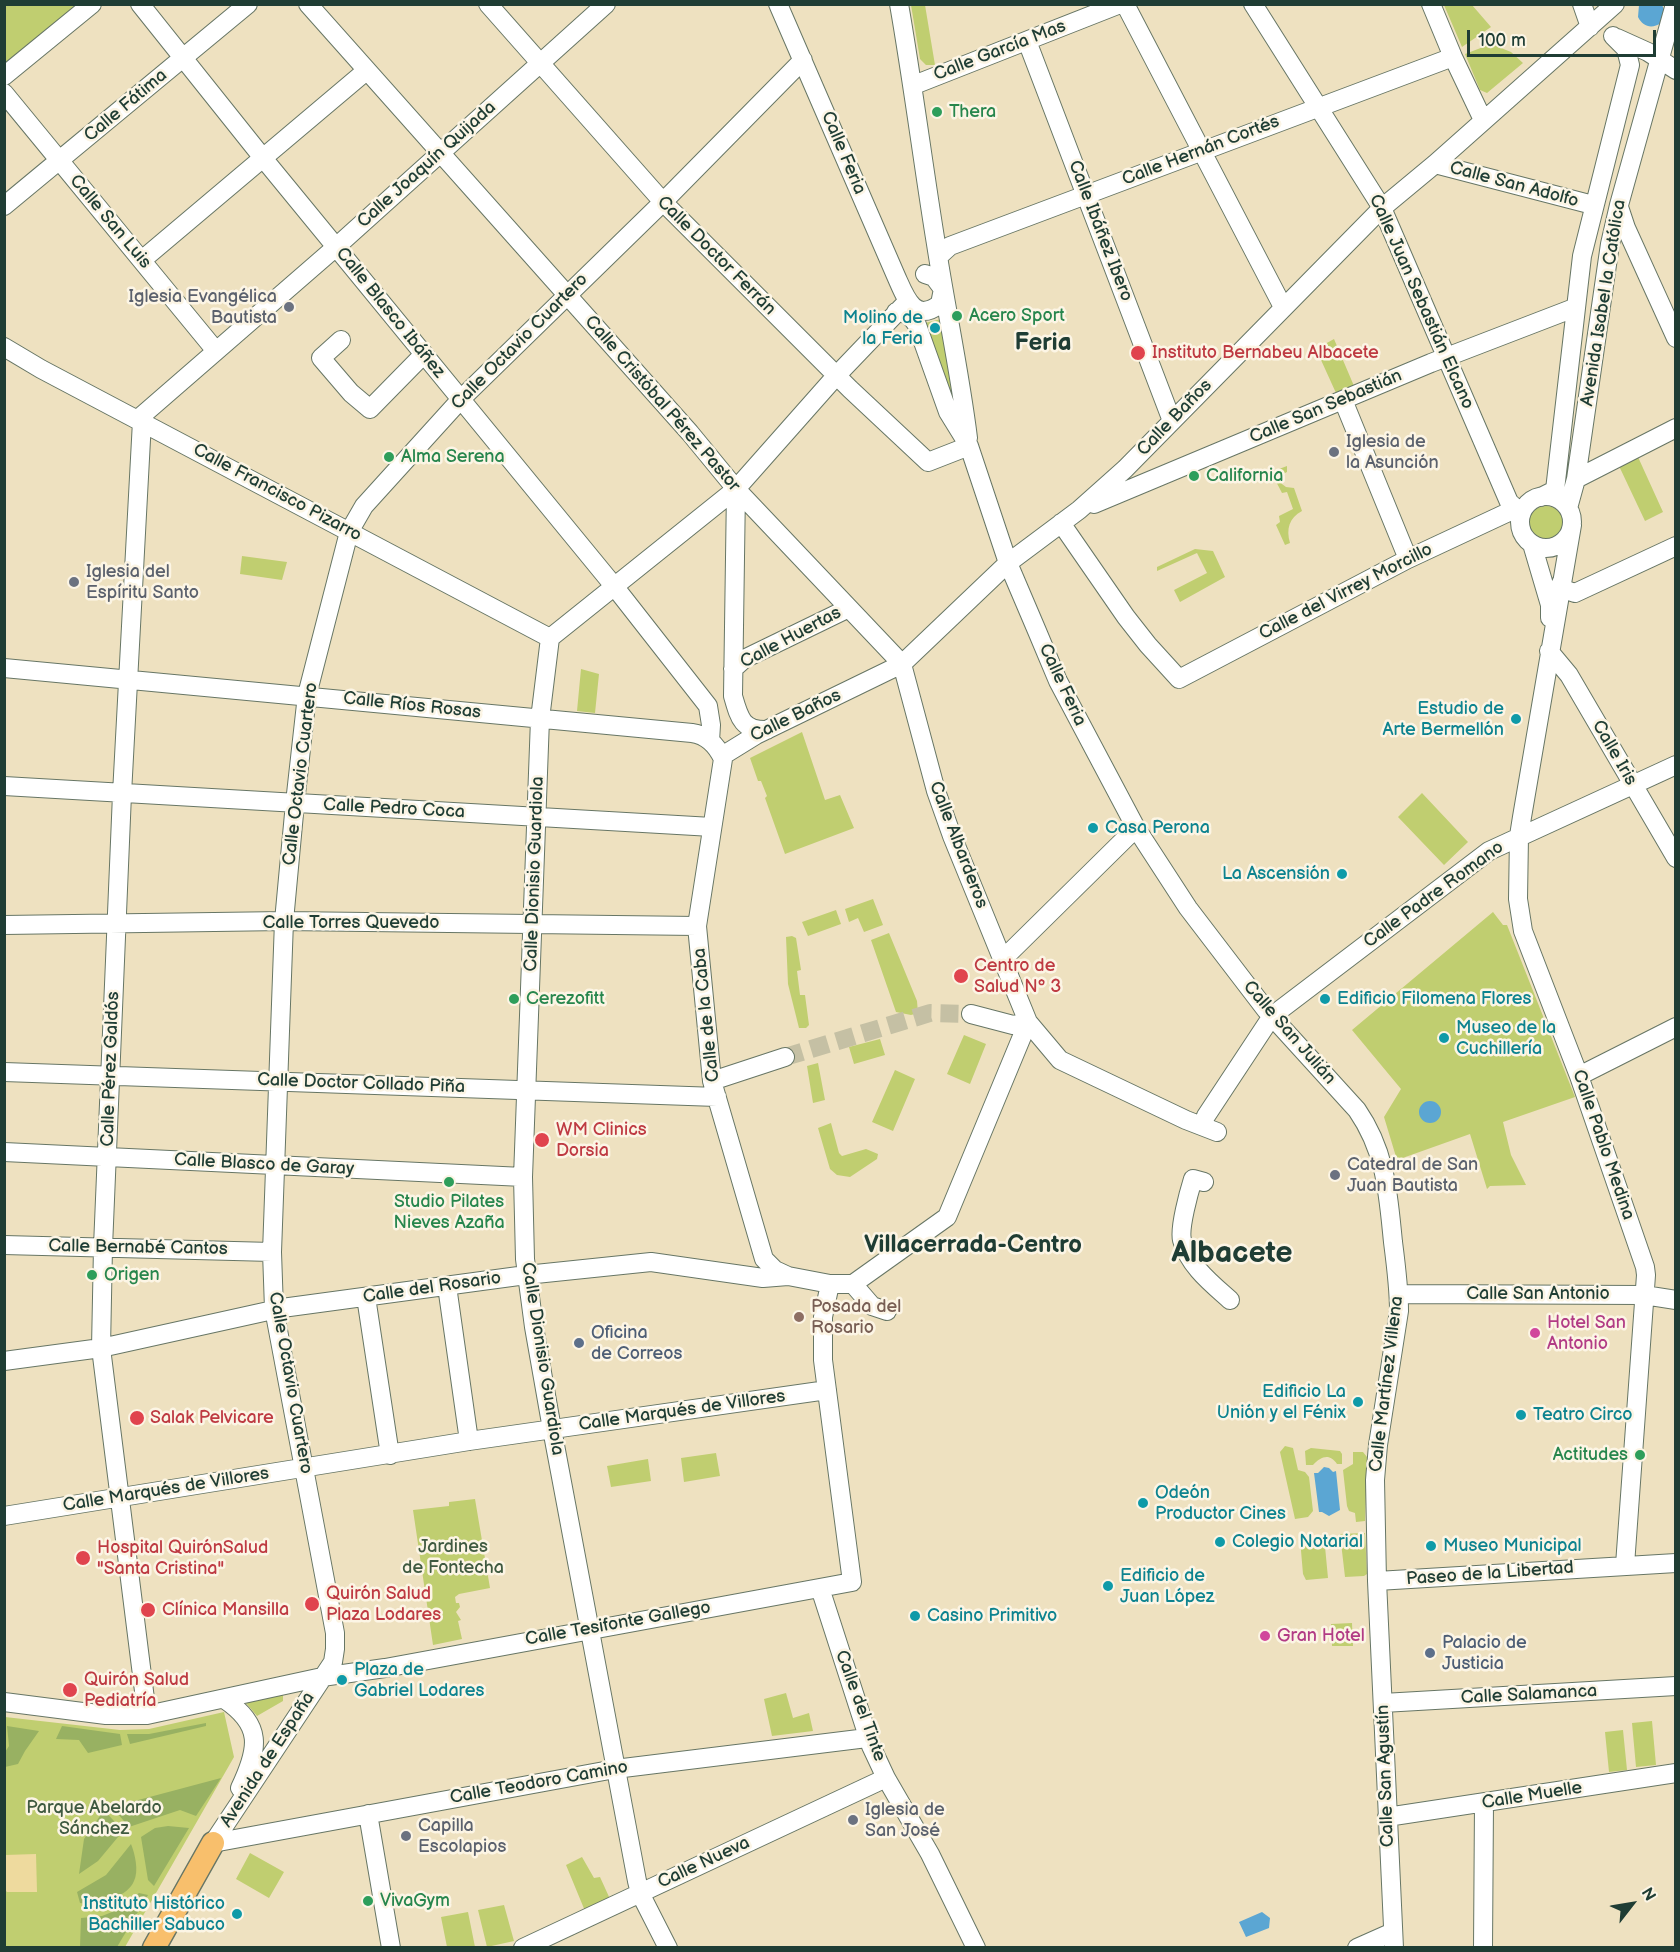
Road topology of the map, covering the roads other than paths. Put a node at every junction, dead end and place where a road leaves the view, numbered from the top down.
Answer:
1 (92, 4) edge
2 (140, 4) edge
3 (248, 4) edge
4 (308, 4) edge
5 (488, 4) edge
6 (606, 4) edge
7 (778, 4) edge
8 (899, 4) edge
9 (1123, 4) edge
10 (1253, 4) edge
11 (1431, 4) edge
12 (1582, 4) edge
13 (1676, 4) edge
14 (1618, 6) edge
15 (1590, 27) junction
16 (1620, 39) junction
17 (1027, 41) junction
18 (1453, 57) junction
19 (184, 58) junction
20 (802, 60) junction
21 (541, 64) junction
22 (1670, 66) edge
23 (366, 71) junction
24 (4, 76) edge
25 (914, 85) junction
26 (4, 93) edge
27 (1319, 106) junction
28 (1483, 120) junction
29 (1201, 152) junction
30 (440, 153) junction
31 (263, 158) junction
32 (60, 161) junction
33 (1435, 164) junction
34 (1086, 194) junction
35 (663, 202) junction
36 (1593, 205) junction
37 (1619, 205) junction
38 (4, 206) edge
39 (1382, 208) junction
40 (336, 247) junction
41 (941, 249) junction
42 (141, 260) junction
43 (925, 274) junction
44 (943, 289) junction
45 (567, 295) junction
46 (902, 307) junction
47 (1283, 307) junction
48 (1574, 308) junction
49 (1676, 338) edge
50 (341, 340) dead end
51 (4, 347) edge
52 (216, 351) junction
53 (424, 354) junction
54 (1446, 358) junction
55 (836, 376) junction
56 (461, 399) junction
57 (1343, 400) junction
58 (140, 420) junction
59 (1172, 421) junction
60 (1676, 428) edge
61 (969, 446) junction
62 (1576, 479) junction
63 (736, 489) junction
64 (1548, 493) junction
65 (1079, 510) junction
66 (1518, 511) junction
67 (1570, 517) junction
68 (1061, 523) junction
69 (349, 532) junction
70 (1532, 544) junction
71 (1676, 546) edge
72 (1408, 559) junction
73 (1008, 563) junction
74 (1561, 584) junction
75 (614, 586) junction
76 (849, 608) junction
77 (550, 638) junction
78 (1550, 647) junction
79 (902, 664) junction
80 (4, 668) edge
81 (733, 669) junction
82 (128, 679) junction
83 (307, 695) junction
84 (540, 719) junction
85 (767, 730) junction
86 (710, 741) junction
87 (722, 756) junction
88 (1676, 765) edge
89 (1632, 784) junction
90 (4, 786) edge
91 (122, 794) junction
92 (295, 803) junction
93 (537, 818) junction
94 (712, 827) junction
95 (1136, 828) junction
96 (1519, 836) junction
97 (1676, 858) edge
98 (1519, 859) joint
99 (1188, 909) joint
100 (284, 921) junction
101 (533, 924) junction
102 (4, 925) edge
103 (118, 925) junction
104 (697, 926) junction
105 (1003, 958) junction
106 (970, 1014) tunnel mouth
107 (1028, 1022) junction
108 (1268, 1022) junction
109 (1676, 1027) edge
110 (784, 1057) tunnel mouth
111 (4, 1072) edge
112 (110, 1075) junction
113 (1579, 1076) junction
114 (278, 1081) junction
115 (715, 1089) junction
116 (528, 1090) junction
117 (1210, 1129) joint
118 (4, 1152) edge
119 (108, 1156) junction
120 (1381, 1162) joint
121 (275, 1166) junction
122 (523, 1177) junction
123 (1204, 1182) dead end
124 (4, 1245) edge
125 (103, 1247) junction
126 (272, 1252) junction
127 (526, 1275) junction
128 (788, 1276) junction
129 (830, 1284) junction
130 (853, 1284) junction
131 (447, 1286) junction
132 (1399, 1294) junction
133 (1644, 1295) junction
134 (366, 1297) junction
135 (1230, 1300) dead end
136 (1676, 1300) edge
137 (274, 1309) junction
138 (887, 1311) dead end
139 (101, 1348) junction
140 (4, 1361) edge
141 (827, 1390) junction
142 (552, 1429) junction
143 (469, 1441) junction
144 (390, 1455) junction
145 (305, 1467) junction
146 (119, 1499) junction
147 (4, 1516) edge
148 (1676, 1563) edge
149 (1624, 1565) junction
150 (1377, 1581) junction
151 (820, 1588) junction
152 (590, 1629) junction
153 (322, 1677) junction
154 (1676, 1686) edge
155 (224, 1699) junction
156 (4, 1702) edge
157 (1383, 1703) junction
158 (147, 1715) junction
159 (867, 1738) junction
160 (615, 1769) junction
161 (1676, 1773) edge
162 (886, 1778) junction
163 (1484, 1803) junction
164 (368, 1814) junction
165 (1387, 1817) junction
166 (213, 1843) junction
167 (640, 1893) junction
168 (1393, 1940) edge
169 (154, 1947) edge
170 (391, 1947) edge
171 (522, 1947) edge
172 (668, 1947) edge
173 (976, 1947) edge
174 (1357, 1947) edge
175 (1483, 1947) edge

1 - 24 street
2 - 19 street, Calle Blasco Ibáñez
3 - 19 street, Calle Fátima
4 - 23 street, Calle Cristóbal Pérez Pastor
5 - 21 street, Calle Doctor Ferrán
6 - 21 street, Calle Joaquín Quijada
7 - 20 street, Calle Feria
8 - 25 street, Calle Feria
9 - 17 street, Calle García Mas
9 - 29 street
10 - 27 street, Calle Juan Sebastián Elcano
11 - 18 street
12 - 15 street
13 - 22 street
14 - 15 street, Calle Baños
14 - 16 street, Avenida Isabel la Católica
15 - 16 street
15 - 28 street, Calle Baños
16 - 22 street
16 - 36 street, Avenida Isabel la Católica
17 - 25 street, Calle García Mas
17 - 34 street, Calle Ibáñez Ibero
18 - 27 street, Calle Hernán Cortés
18 - 28 street
19 - 31 street, Calle Blasco Ibáñez
19 - 32 street, Calle Fátima
20 - 35 street, Calle Octavio Cuartero
20 - 46 street, Calle Feria
21 - 30 street, Calle Joaquín Quijada
21 - 35 street, Calle Doctor Ferrán
22 - 37 street, Avenida Isabel la Católica
23 - 30 street, Calle Cristóbal Pérez Pastor
23 - 31 street
25 - 41 street, Calle Feria
26 - 32 street, Calle San Luis
27 - 29 street, Calle Hernán Cortés
27 - 39 street, Calle Juan Sebastián Elcano
28 - 33 street, Calle Baños
29 - 34 street, Calle Hernán Cortés
29 - 47 street
30 - 40 street, Calle Joaquín Quijada
30 - 45 street, Calle Cristóbal Pérez Pastor
31 - 40 street, Calle Blasco Ibáñez
31 - 42 street
32 - 38 street, Calle Fátima
32 - 42 street, Calle San Luis
33 - 36 street, Calle San Adolfo
33 - 39 street, Calle Baños
34 - 41 street, Calle Hernán Cortés
34 - 59 street, Calle Ibáñez Ibero
35 - 45 street, Calle Octavio Cuartero
35 - 55 street, Calle Doctor Ferrán
36 - 48 street, Avenida Isabel la Católica
37 - 49 street
37 - 62 street, Avenida Isabel la Católica
39 - 47 street, Calle Baños
39 - 54 street, Calle Juan Sebastián Elcano
40 - 52 street, Calle Joaquín Quijada
40 - 53 street, Calle Blasco Ibáñez
41 - 43 street, Calle Feria
41 - 44 street, Calle Feria
42 - 52 street, Calle San Luis
43 - 44 street
43 - 46 street, Calle Feria
44 - 46 street
44 - 61 street, Calle Feria
45 - 56 street, Calle Octavio Cuartero
45 - 63 street, Calle Cristóbal Pérez Pastor
46 - 55 street
46 - 61 street, Calle Feria
47 - 59 street, Calle Baños
48 - 54 street, Calle San Sebastián
48 - 64 street, Avenida Isabel la Católica
50 - 53 street
51 - 58 street, Calle Francisco Pizarro
52 - 58 street, Calle Joaquín Quijada
53 - 56 street, Calle Blasco Ibáñez
54 - 57 street, Calle San Sebastián
54 - 66 street, Calle Juan Sebastián Elcano
55 - 61 street, Calle Doctor Ferrán
55 - 63 street
56 - 69 street, Calle Octavio Cuartero
56 - 75 street, Calle Blasco Ibáñez
57 - 65 street, Calle San Sebastián
57 - 72 street
58 - 69 street, Calle Francisco Pizarro
58 - 82 street, Calle Pérez Galdós
59 - 65 street, Calle Baños
60 - 62 street
61 - 73 street, Calle Feria
62 - 67 street, Avenida Isabel la Católica
63 - 75 street
63 - 76 street, Calle Cristóbal Pérez Pastor
63 - 81 street
64 - 66 street, Calle del Virrey Morcillo
64 - 67 street
65 - 68 street, Calle Baños
66 - 70 street, Calle Juan Sebastián Elcano
66 - 72 street, Calle del Virrey Morcillo
67 - 70 street
67 - 74 street, Avenida Isabel la Católica
68 - 72 street, Calle del Virrey Morcillo
68 - 73 street, Calle Baños
69 - 77 street, Calle Francisco Pizarro
69 - 83 street, Calle Octavio Cuartero
70 - 78 street, Avenida Isabel la Católica
71 - 74 street
73 - 79 street, Calle Baños
73 - 95 street, Calle Feria
74 - 78 street, Avenida Isabel la Católica
75 - 77 street
75 - 86 street, Calle Blasco Ibáñez
76 - 79 street, Calle Cristóbal Pérez Pastor
76 - 81 street, Calle Huertas
77 - 84 street, Calle Dionisio Guardiola
78 - 89 street, Calle Iris
78 - 96 street, Avenida Isabel la Católica
79 - 85 street, Calle Baños
79 - 105 street, Calle Albarderos
80 - 82 street, Calle Ríos Rosas
81 - 85 street
82 - 83 street, Calle Ríos Rosas
82 - 91 street, Calle Pérez Galdós
83 - 84 street, Calle Ríos Rosas
83 - 92 street, Calle Octavio Cuartero
84 - 86 street, Calle Ríos Rosas
84 - 93 street, Calle Dionisio Guardiola
85 - 87 street, Calle Baños
86 - 87 street
87 - 94 street, Calle de la Caba
88 - 89 street, Calle Padre Romano
89 - 96 street, Calle Padre Romano
89 - 97 street, Calle Iris
90 - 91 street, Calle Pedro Coca
91 - 92 street, Calle Pedro Coca
91 - 103 street, Calle Pérez Galdós
92 - 93 street, Calle Pedro Coca
92 - 100 street, Calle Octavio Cuartero
93 - 94 street, Calle Pedro Coca
93 - 101 street, Calle Dionisio Guardiola
94 - 104 street, Calle de la Caba
95 - 99 street, Calle Feria
95 - 105 street
96 - 98 street, Avenida Isabel la Católica
96 - 108 street, Calle Padre Romano
98 - 113 street, Calle Pablo Medina
99 - 108 street, Calle San Julián
100 - 101 street, Calle Torres Quevedo
100 - 103 street, Calle Torres Quevedo
100 - 114 street, Calle Octavio Cuartero
101 - 104 street, Calle Torres Quevedo
101 - 116 street, Calle Dionisio Guardiola
102 - 103 street, Calle Torres Quevedo
103 - 112 street, Calle Pérez Galdós
104 - 115 street, Calle de la Caba
105 - 107 street, Calle Albarderos
106 - 107 street
107 - 117 street, Calle Albarderos
107 - 130 street
108 - 117 street, Calle Padre Romano
108 - 120 street, Calle San Julián
109 - 113 street
110 - 115 street
111 - 112 street, Calle Doctor Collado Piña
112 - 114 street, Calle Doctor Collado Piña
112 - 119 street, Calle Pérez Galdós
113 - 133 street, Calle Pablo Medina
114 - 116 street, Calle Doctor Collado Piña
114 - 121 street, Calle Octavio Cuartero
115 - 116 street, Calle Doctor Collado Piña
115 - 128 street, Calle de la Caba
116 - 122 street, Calle Dionisio Guardiola
118 - 119 street, Calle Blasco de Garay
119 - 121 street, Calle Blasco de Garay
119 - 125 street, Calle Pérez Galdós
120 - 132 street, Calle Martínez Villena
121 - 122 street, Calle Blasco de Garay
121 - 126 street, Calle Octavio Cuartero
122 - 127 street, Calle Dionisio Guardiola
123 - 135 street
124 - 125 street, Calle Bernabé Cantos
125 - 126 street, Calle Bernabé Cantos
125 - 139 street, Calle Pérez Galdós
126 - 137 street, Calle Octavio Cuartero
127 - 128 street, Calle del Rosario
127 - 131 street, Calle del Rosario
127 - 142 street, Calle Dionisio Guardiola
128 - 129 street, Calle del Rosario
129 - 130 street, Calle del Rosario
129 - 141 street
130 - 138 street
131 - 134 street, Calle del Rosario
131 - 143 street
132 - 133 street, Calle San Antonio
132 - 150 street, Calle Martínez Villena
133 - 136 street, Calle San Antonio
133 - 149 street, Calle Pablo Medina
134 - 137 street, Calle del Rosario
134 - 144 street
137 - 139 street, Calle del Rosario
137 - 145 street, Calle Octavio Cuartero
139 - 140 street, Calle del Rosario
139 - 146 street, Calle Pérez Galdós
141 - 142 street, Calle Marqués de Villores
141 - 151 street, Calle Tesifonte Gallego
142 - 143 street, Calle Marqués de Villores
142 - 152 street, Calle Dionisio Guardiola
143 - 144 street, Calle Marqués de Villores
144 - 145 street, Calle Marqués de Villores
145 - 146 street, Calle Marqués de Villores
145 - 153 street, Calle Octavio Cuartero
146 - 147 street, Calle Marqués de Villores
146 - 158 street, Calle Pérez Galdós
148 - 149 street, Paseo de la Libertad
149 - 150 street, Paseo de la Libertad
150 - 157 street, Calle San Agustín
151 - 152 street, Calle Tesifonte Gallego
151 - 159 street, Calle del Tinte
152 - 153 street, Calle Tesifonte Gallego
152 - 160 street, Calle Dionisio Guardiola
153 - 155 street
153 - 166 street, Avenida de España
154 - 157 street, Calle Salamanca
155 - 158 street
155 - 166 street, Avenida de España
156 - 158 street
157 - 165 street, Calle San Agustín
159 - 160 street, Calle Teodoro Camino
159 - 162 street, Calle del Tinte
160 - 164 street, Calle Teodoro Camino
160 - 167 street, Calle Dionisio Guardiola
161 - 163 street, Calle Muelle
162 - 167 street, Calle Nueva
162 - 173 street, Calle del Tinte
163 - 165 street, Calle Muelle
163 - 175 street
164 - 166 street, Calle Teodoro Camino
164 - 170 street
165 - 168 street, Calle San Agustín
166 - 169 main road, Avenida de España
167 - 171 street, Calle Nueva
167 - 172 street, Calle Dionisio Guardiola
168 - 174 street, Calle San Agustín

